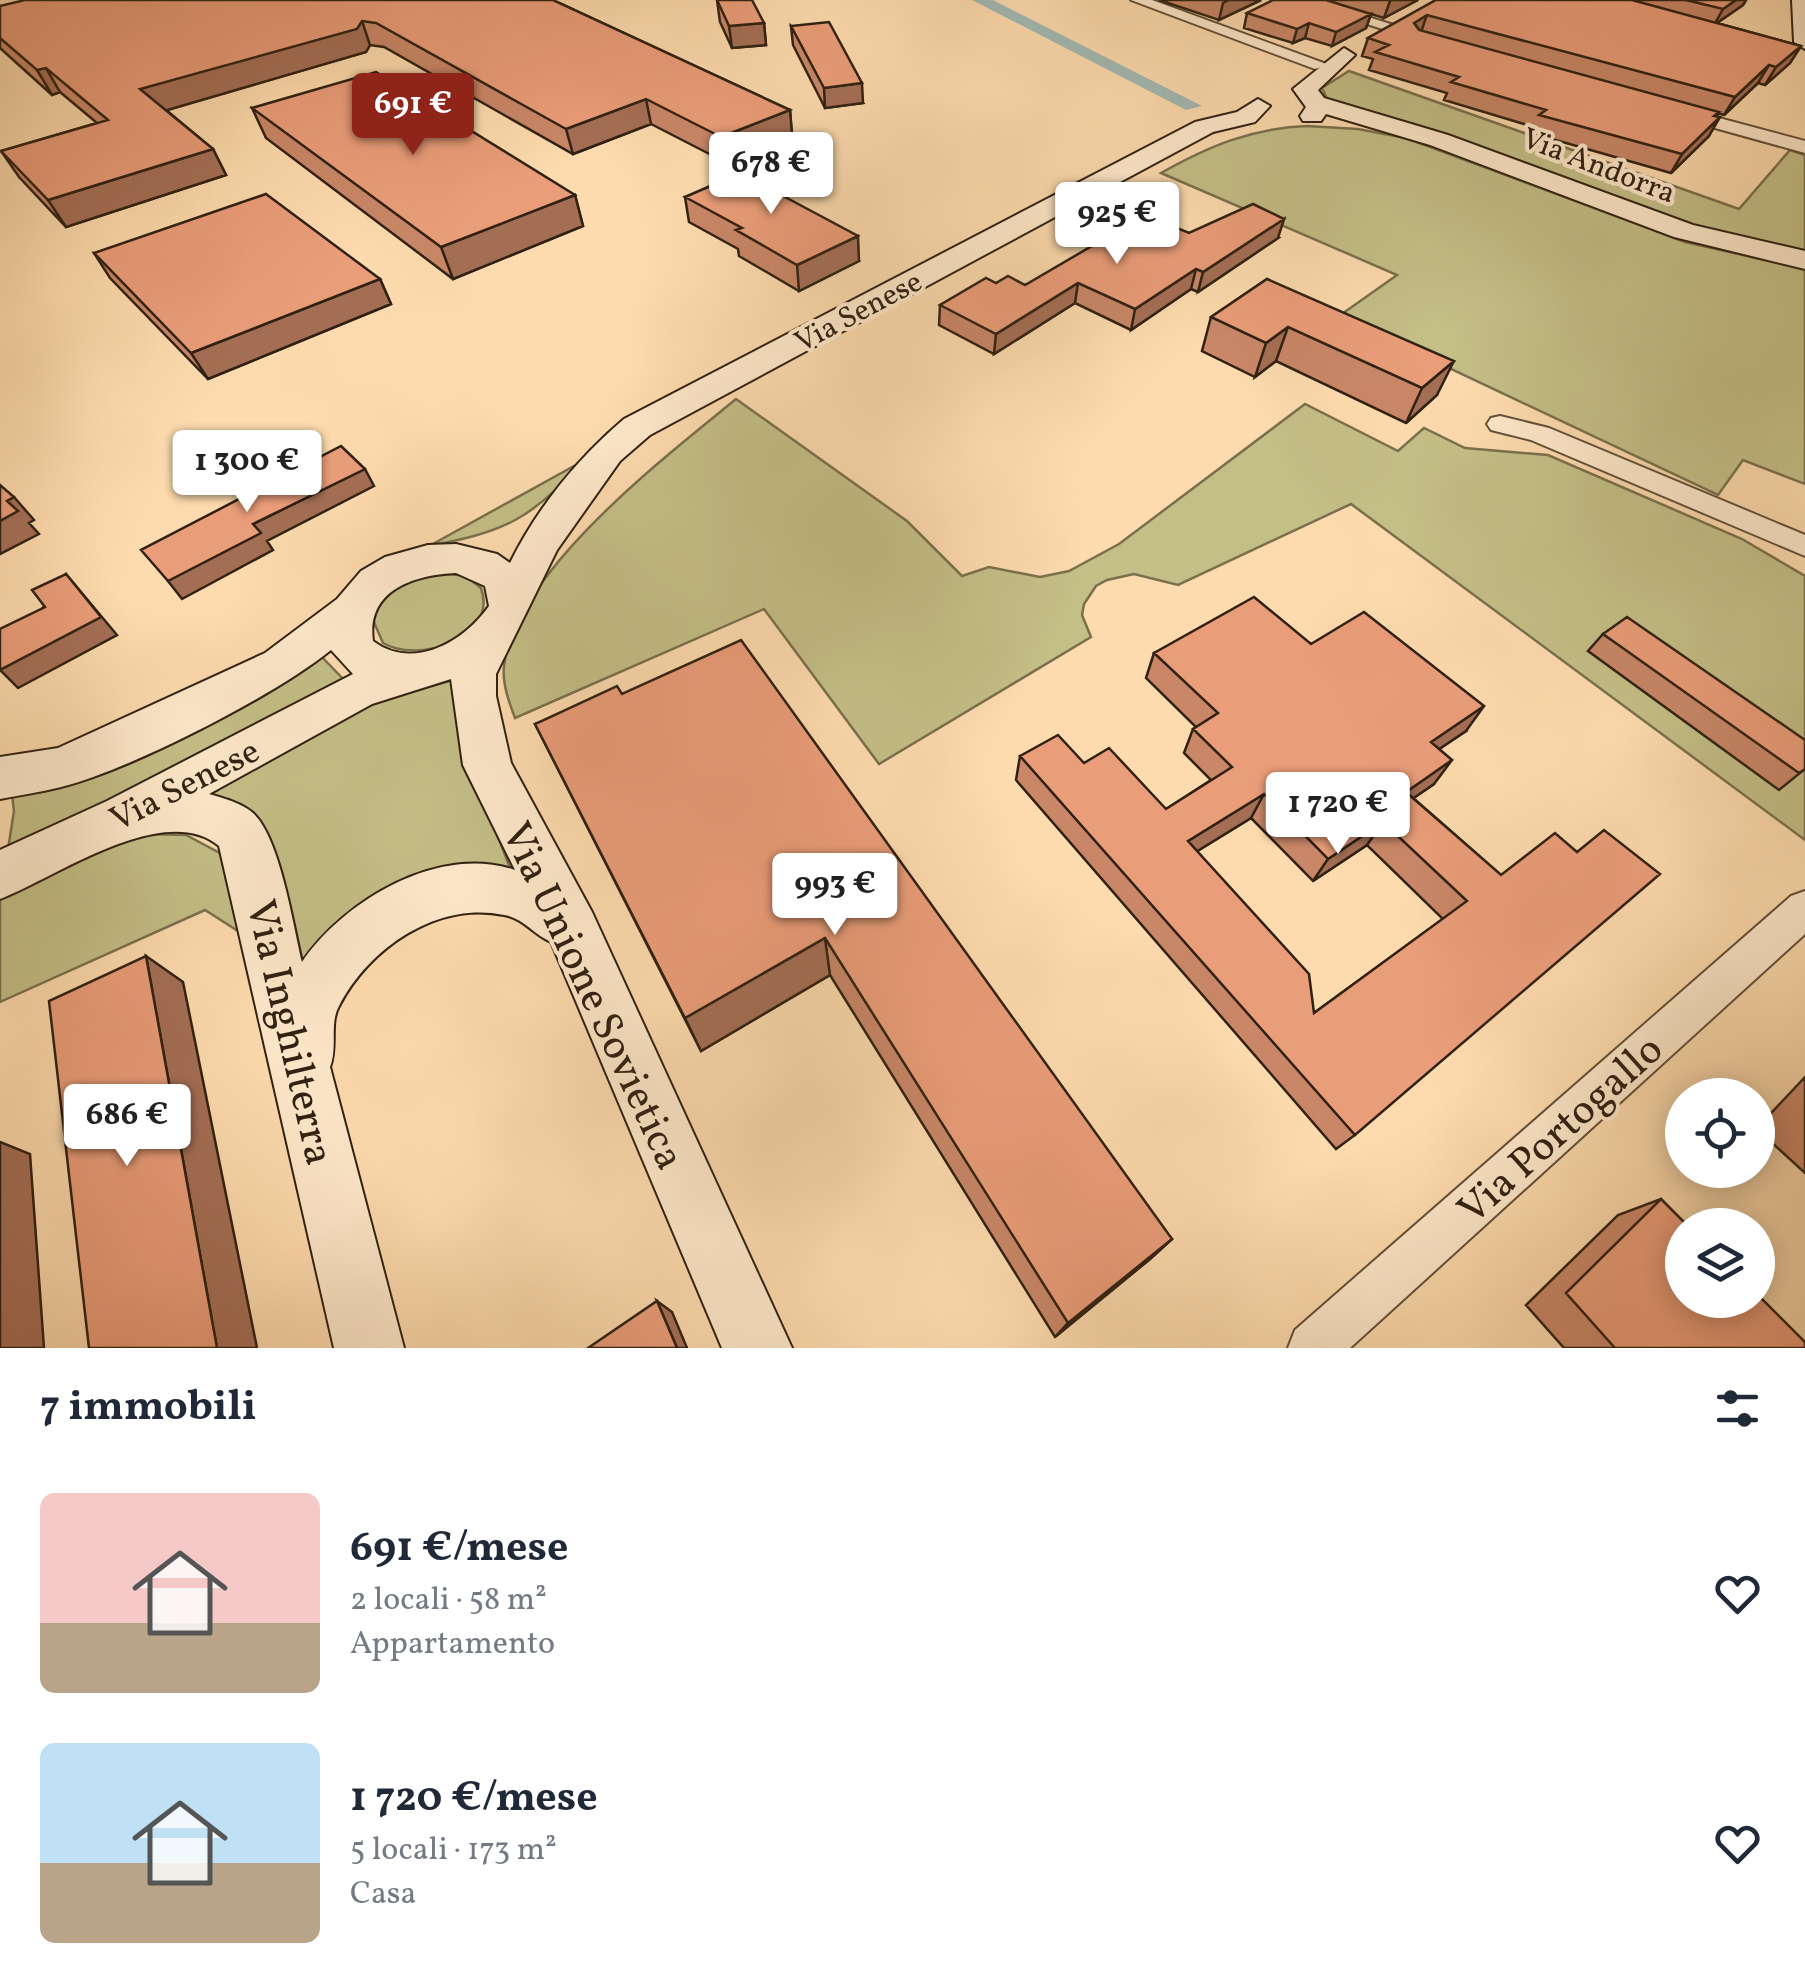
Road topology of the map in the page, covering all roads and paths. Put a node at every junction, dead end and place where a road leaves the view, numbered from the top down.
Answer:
1 (1138, 0) edge
2 (1298, 0) edge
3 (1802, 0) edge
4 (1250, 14) edge
5 (1416, 14) edge
6 (1392, 27) junction
7 (1220, 29) junction
8 (1800, 47) edge
9 (1344, 55) junction
10 (1321, 65) junction
11 (1264, 100) junction
12 (1658, 106) edge
13 (1306, 110) junction
14 (1805, 147) edge
15 (1169, 148) junction
16 (1805, 260) edge
17 (1500, 424) dead end
18 (568, 502) junction
19 (1805, 546) edge
20 (446, 557) junction
21 (352, 610) junction
22 (500, 620) junction
23 (423, 670) junction
24 (0, 778) edge
25 (125, 816) junction
26 (0, 874) edge
27 (1805, 909) edge
28 (573, 930) junction
29 (305, 1090) junction
30 (368, 1348) edge
31 (757, 1348) edge
32 (1313, 1348) edge

1 - 7 street
2 - 6 street
3 - 8 main road
4 - 7 street
5 - 6 main road, Via Senese
6 - 9 main road, Via Senese
7 - 10 street
9 - 10 main road, Via Senese
9 - 13 main road, Via Senese
10 - 11 main road, Via Senese
11 - 13 main road
11 - 15 main road, Via Senese
12 - 14 street
13 - 15 main road, Via Senese
13 - 16 main road, Via Andorra
15 - 18 main road, Via Senese
17 - 19 street
18 - 20 main road, Via Senese
18 - 22 main road, Via Senese
20 - 21 main road, Via Senese
20 - 22 main road, Via Senese
21 - 23 main road, Via Senese
21 - 24 main road, Via Senese
22 - 23 main road, Via Senese
22 - 28 main road, Via Unione Sovietica
23 - 25 main road, Via Senese
25 - 26 main road, Via Senese
25 - 29 main road, Via Inghilterra
27 - 32 street, Via Portogallo
28 - 29 main road
28 - 31 main road, Via Unione Sovietica
29 - 30 main road, Via Inghilterra

